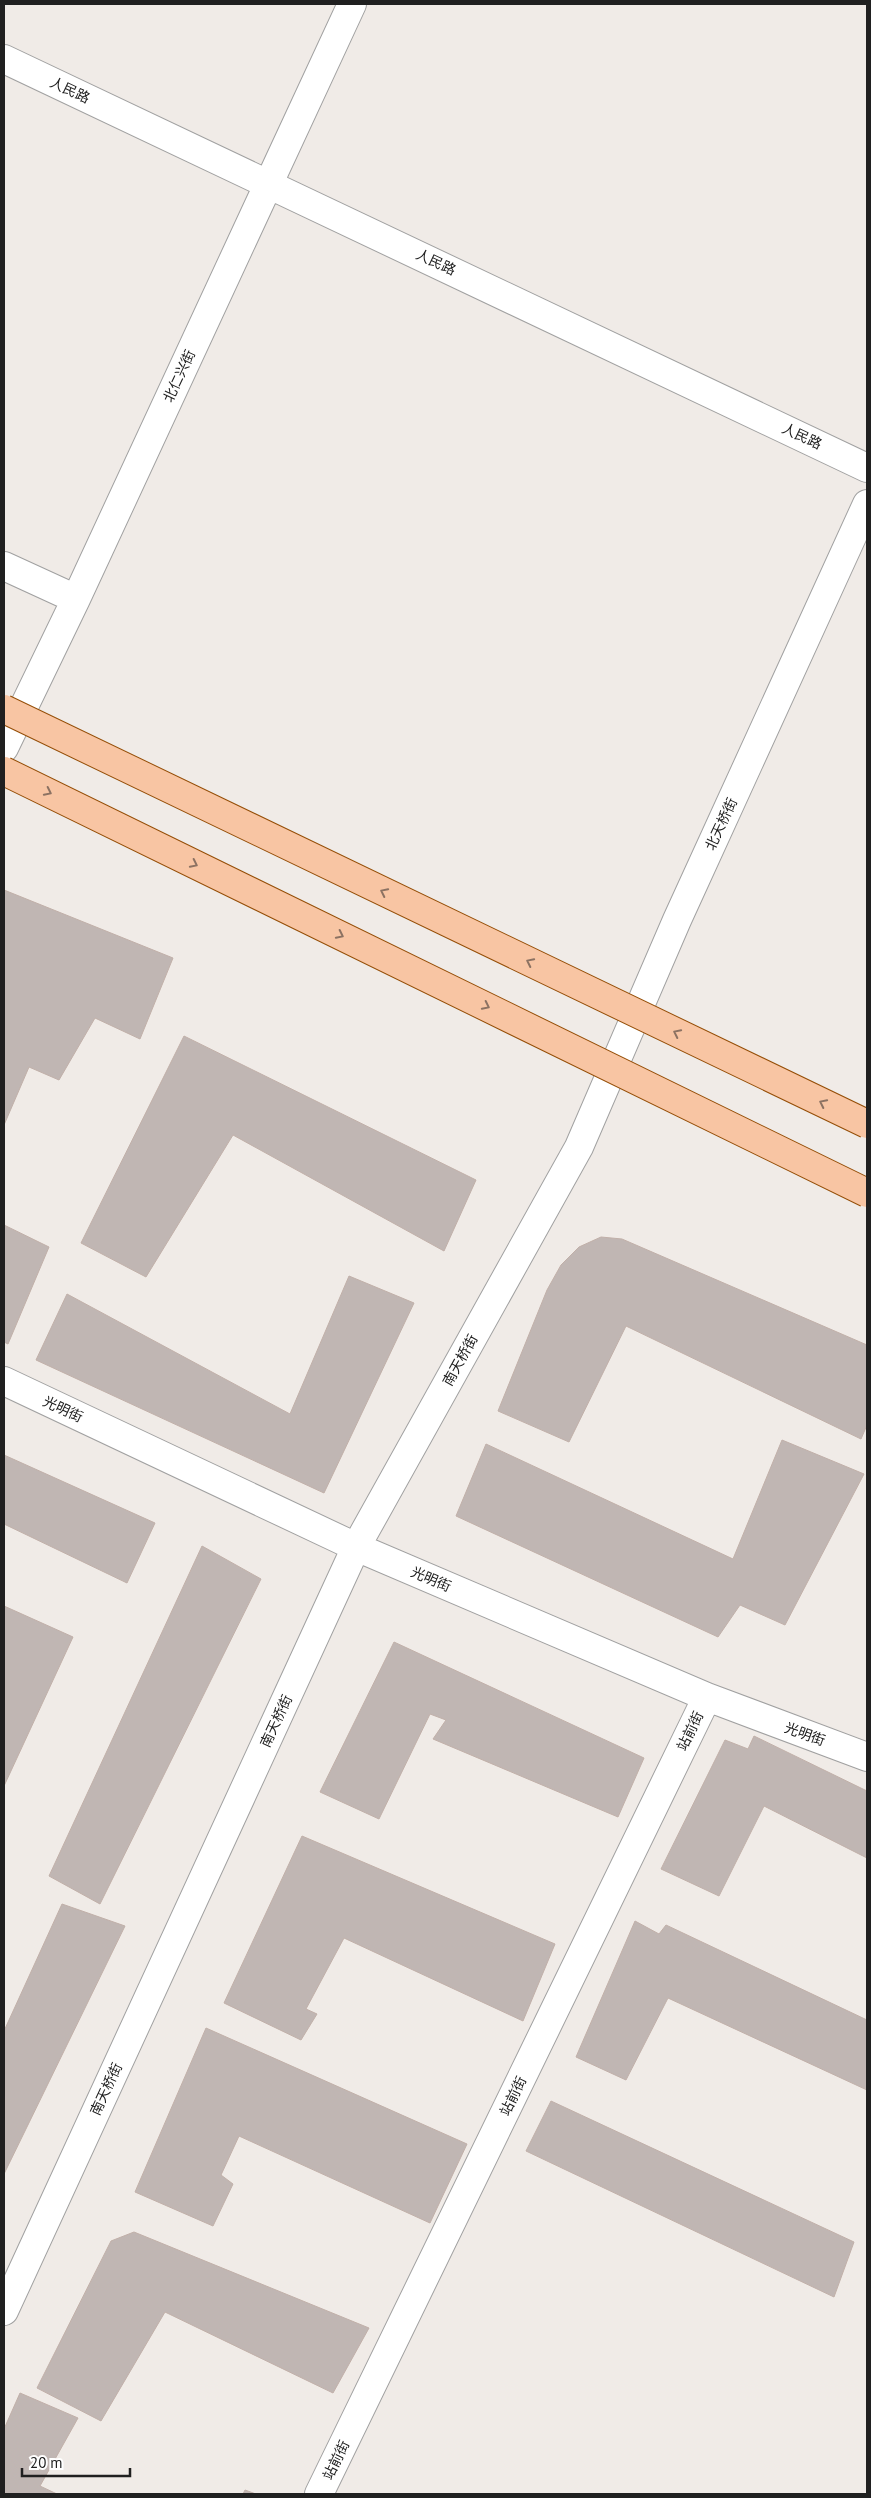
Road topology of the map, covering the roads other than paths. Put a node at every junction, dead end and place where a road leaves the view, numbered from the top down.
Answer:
1 (352, 4) edge
2 (4, 59) edge
3 (269, 183) junction
4 (867, 468) edge
5 (867, 504) edge
6 (4, 566) edge
7 (76, 599) junction
8 (4, 709) edge
9 (4, 748) edge
10 (4, 771) edge
11 (867, 1124) edge
12 (579, 1147) joint
13 (867, 1193) edge
14 (4, 1381) edge
15 (356, 1547) junction
16 (707, 1697) junction
17 (867, 1756) edge
18 (4, 2311) edge
19 (320, 2494) edge

1 - 3 street, 北仁兴街
2 - 3 street, 人民路
3 - 4 street, 人民路
3 - 7 street, 北仁兴街
5 - 12 street, 北天桥街
6 - 7 street
7 - 9 street, 北仁兴街
11 -> 8 main road, bridge
10 -> 13 main road, bridge
12 - 15 street, 南天桥街
14 - 15 street, 光明街
15 - 16 street, 光明街
15 - 18 street, 南天桥街
16 - 17 street, 光明街
16 - 19 street, 站前街

